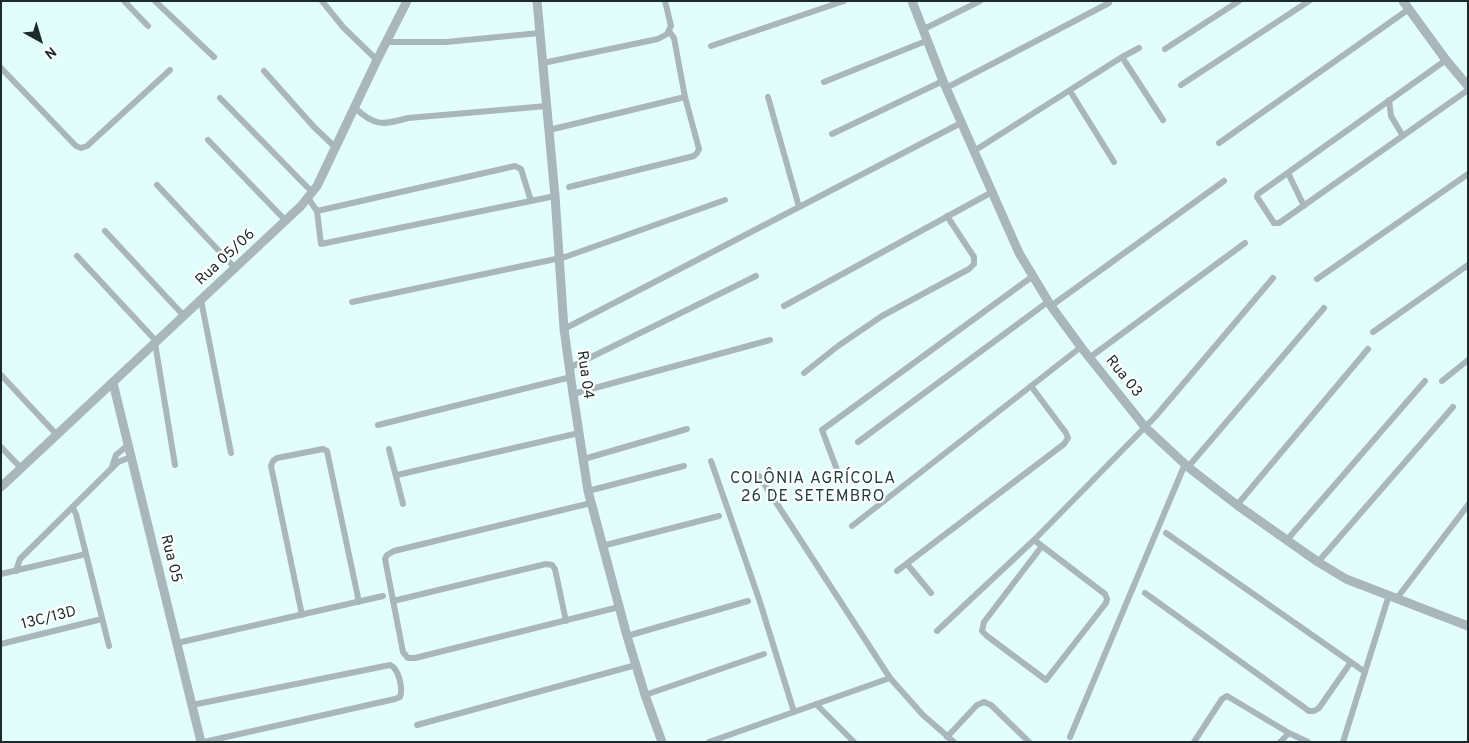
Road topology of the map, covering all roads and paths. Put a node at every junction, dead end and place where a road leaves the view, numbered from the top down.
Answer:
1 (124, 1) edge
2 (155, 1) edge
3 (322, 1) edge
4 (407, 1) edge
5 (537, 1) edge
6 (665, 1) edge
7 (844, 1) edge
8 (912, 1) edge
9 (980, 1) edge
10 (1239, 1) edge
11 (1309, 1) edge
12 (1109, 3) dead end
13 (1406, 5) edge
14 (148, 26) dead end
15 (922, 30) junction
16 (669, 31) junction
17 (540, 33) junction
18 (926, 41) junction
19 (386, 42) junction
20 (711, 46) dead end
21 (1139, 48) dead end
22 (1165, 49) dead end
23 (214, 57) dead end
24 (1122, 57) junction
25 (377, 60) junction
26 (1446, 60) junction
27 (543, 63) junction
28 (1, 68) edge
29 (170, 70) dead end
30 (264, 71) dead end
31 (824, 82) dead end
32 (944, 85) junction
33 (1182, 85) dead end
34 (1468, 86) edge
35 (1468, 90) edge
36 (1070, 91) junction
37 (686, 97) junction
38 (768, 97) dead end
39 (220, 98) dead end
40 (1389, 100) junction
41 (547, 106) junction
42 (354, 107) junction
43 (1163, 120) dead end
44 (961, 124) junction
45 (549, 130) junction
46 (832, 134) dead end
47 (1403, 136) junction
48 (208, 140) dead end
49 (1219, 144) dead end
50 (335, 147) junction
51 (974, 151) junction
52 (1114, 162) dead end
53 (1288, 173) junction
54 (1468, 174) edge
55 (1224, 181) dead end
56 (157, 185) dead end
57 (569, 187) dead end
58 (992, 192) junction
59 (310, 195) junction
60 (555, 196) junction
61 (725, 200) dead end
62 (531, 201) junction
63 (1304, 206) junction
64 (800, 207) junction
65 (317, 211) junction
66 (947, 216) junction
67 (286, 221) junction
68 (105, 231) dead end
69 (1245, 243) dead end
70 (77, 256) dead end
71 (560, 258) junction
72 (1468, 265) edge
73 (235, 268) junction
74 (756, 276) dead end
75 (1033, 276) junction
76 (1273, 278) dead end
77 (1317, 279) dead end
78 (201, 300) junction
79 (352, 302) dead end
80 (1050, 304) junction
81 (784, 306) dead end
82 (1324, 308) dead end
83 (184, 316) junction
84 (564, 329) junction
85 (1373, 332) dead end
86 (770, 340) dead end
87 (156, 342) junction
88 (1081, 347) junction
89 (1368, 349) dead end
90 (1090, 358) junction
91 (1468, 360) edge
92 (570, 373) junction
93 (804, 373) dead end
94 (1, 375) edge
95 (1425, 381) dead end
96 (1442, 381) dead end
97 (4, 383) edge
98 (113, 383) junction
99 (1031, 386) junction
100 (573, 394) junction
101 (1453, 407) dead end
102 (378, 425) dead end
103 (1145, 427) junction
104 (686, 428) dead end
105 (579, 433) junction
106 (57, 435) junction
107 (858, 442) dead end
108 (128, 444) junction
109 (1, 447) edge
110 (389, 448) dead end
111 (232, 453) dead end
112 (131, 457) junction
113 (584, 459) junction
114 (711, 461) dead end
115 (175, 465) dead end
116 (684, 466) dead end
117 (1186, 466) junction
118 (21, 468) junction
119 (110, 471) junction
120 (397, 475) junction
121 (839, 475) dead end
122 (760, 476) dead end
123 (1, 487) edge
124 (588, 491) junction
125 (591, 503) junction
126 (403, 504) dead end
127 (1237, 505) junction
128 (1468, 505) edge
129 (73, 508) junction
130 (719, 516) dead end
131 (852, 526) dead end
132 (1166, 532) dead end
133 (1034, 540) junction
134 (1286, 541) junction
135 (602, 546) junction
136 (1042, 546) junction
137 (86, 554) junction
138 (1318, 562) junction
139 (907, 564) junction
140 (16, 571) junction
141 (897, 571) dead end
142 (1, 574) edge
143 (931, 593) dead end
144 (1145, 593) dead end
145 (383, 596) dead end
146 (1393, 597) junction
147 (393, 601) junction
148 (748, 601) dead end
149 (359, 602) junction
150 (619, 608) junction
151 (302, 615) junction
152 (102, 619) junction
153 (566, 621) junction
154 (1468, 626) edge
155 (937, 631) dead end
156 (627, 636) junction
157 (177, 643) junction
158 (1, 644) edge
159 (109, 646) dead end
160 (764, 654) dead end
161 (1352, 662) junction
162 (636, 665) junction
163 (1365, 672) junction
164 (890, 678) junction
165 (645, 694) junction
166 (816, 704) junction
167 (192, 706) junction
168 (794, 712) junction
169 (417, 725) dead end
170 (1289, 733) junction
171 (947, 737) junction
172 (1070, 737) dead end
173 (202, 742) edge
174 (662, 742) edge
175 (709, 742) edge
176 (854, 742) edge
177 (954, 742) edge
178 (1028, 742) edge
179 (1194, 742) edge
180 (1280, 742) edge
181 (1308, 742) edge
182 (1342, 742) edge

1 - 14 street
2 - 23 street
3 - 25 street
4 - 19 street, Rua 05/06
5 - 17 street, Rua 04
6 - 16 street
7 - 20 street
8 - 15 street, Rua 03
9 - 15 street
10 - 22 street
11 - 33 street
12 - 32 street
13 - 26 street
13 - 49 street
15 - 18 street, Rua 03
16 - 27 street
16 - 37 street
17 - 19 street
17 - 27 street, Rua 04
18 - 31 street
18 - 32 street, Rua 03
19 - 25 street, Rua 05/06
21 - 24 street
24 - 36 street
24 - 43 street
25 - 42 street, Rua 05/06
26 - 34 street
26 - 40 street
27 - 41 street, Rua 04
28 - 29 street
30 - 50 street
32 - 44 street, Rua 03
32 - 46 street
35 - 47 street
36 - 51 street
36 - 52 street
37 - 45 street
37 - 57 street
38 - 64 street
39 - 59 street
40 - 47 street
40 - 53 street
41 - 42 street
41 - 45 street, Rua 04
42 - 50 street, Rua 05/06
44 - 51 street, Rua 03
44 - 64 street
45 - 60 street, Rua 04
47 - 63 street
48 - 67 street
50 - 59 street, Rua 05/06
51 - 58 street, Rua 03
53 - 63 street
53 - 63 street
54 - 77 street
55 - 80 street
56 - 73 street
58 - 66 street
58 - 75 street, Rua 03
59 - 65 street
59 - 67 street, Rua 05/06
60 - 62 street
60 - 71 street, Rua 04
61 - 71 street
62 - 65 street
62 - 65 street
64 - 84 street
66 - 81 street
66 - 93 street
67 - 73 street, Rua 05/06
68 - 83 street
69 - 90 street
70 - 87 street
71 - 79 street
71 - 84 street, Rua 04
72 - 85 street
73 - 78 street, Rua 05/06
74 - 92 street
75 - 80 street, Rua 03
75 - 121 street
76 - 103 street
78 - 83 street, Rua 05/06
78 - 111 street
80 - 88 street, Rua 03
80 - 107 street
82 - 117 street
83 - 87 street, Rua 05/06
84 - 92 street, Rua 04
86 - 100 street
87 - 98 street, Rua 05/06
87 - 115 street
88 - 90 street, Rua 03
88 - 99 street
89 - 127 street
90 - 103 street, Rua 03
91 - 96 street
92 - 100 street, Rua 04
92 - 102 street
94 - 97 street
95 - 134 street
97 - 106 street
98 - 106 street, Rua 05/06
98 - 108 street, Rua 05
99 - 131 street
99 - 139 street
100 - 105 street, Rua 04
101 - 138 street
103 - 117 street, Rua 03
103 - 133 street
104 - 113 street
105 - 113 street, Rua 04
105 - 120 street
106 - 118 street, Rua 05/06
108 - 112 street, Rua 05
108 - 119 street
109 - 118 street
110 - 120 street
112 - 119 street
112 - 157 street, Rua 05
113 - 124 street, Rua 04
114 - 168 street
116 - 124 street
117 - 127 street, Rua 03
117 - 172 street
118 - 123 street, Rua 05/06
119 - 129 street
120 - 126 street
122 - 164 street
124 - 125 street, Rua 04
125 - 135 street, Rua 04
125 - 147 street
127 - 134 street, Rua 03
128 - 146 street
129 - 137 street
129 - 140 street
130 - 135 street
132 - 161 street
133 - 136 street
133 - 155 street
134 - 138 street, Rua 03
135 - 150 street, Rua 04
136 - 136 street
137 - 140 street
137 - 152 street
138 - 146 street, Rua 03
139 - 141 street
139 - 143 street
140 - 142 street
144 - 161 street
145 - 149 street
146 - 154 street, Rua 03
146 - 163 street
147 - 153 street
147 - 153 street
148 - 156 street
149 - 151 street
149 - 151 street
150 - 153 street
150 - 156 street, Rua 04
151 - 157 street
152 - 158 street, 13C/13D
152 - 159 street
156 - 162 street, Rua 04
157 - 167 street, Rua 05
160 - 165 street
161 - 163 street
162 - 165 street, Rua 04
162 - 169 street
163 - 182 street
164 - 166 street
164 - 171 street
165 - 174 street, Rua 04
166 - 168 street
166 - 176 street
167 - 173 street, Rua 05
167 - 173 street
168 - 175 street
170 - 179 street
170 - 180 street
170 - 181 street
171 - 177 street
171 - 178 street

